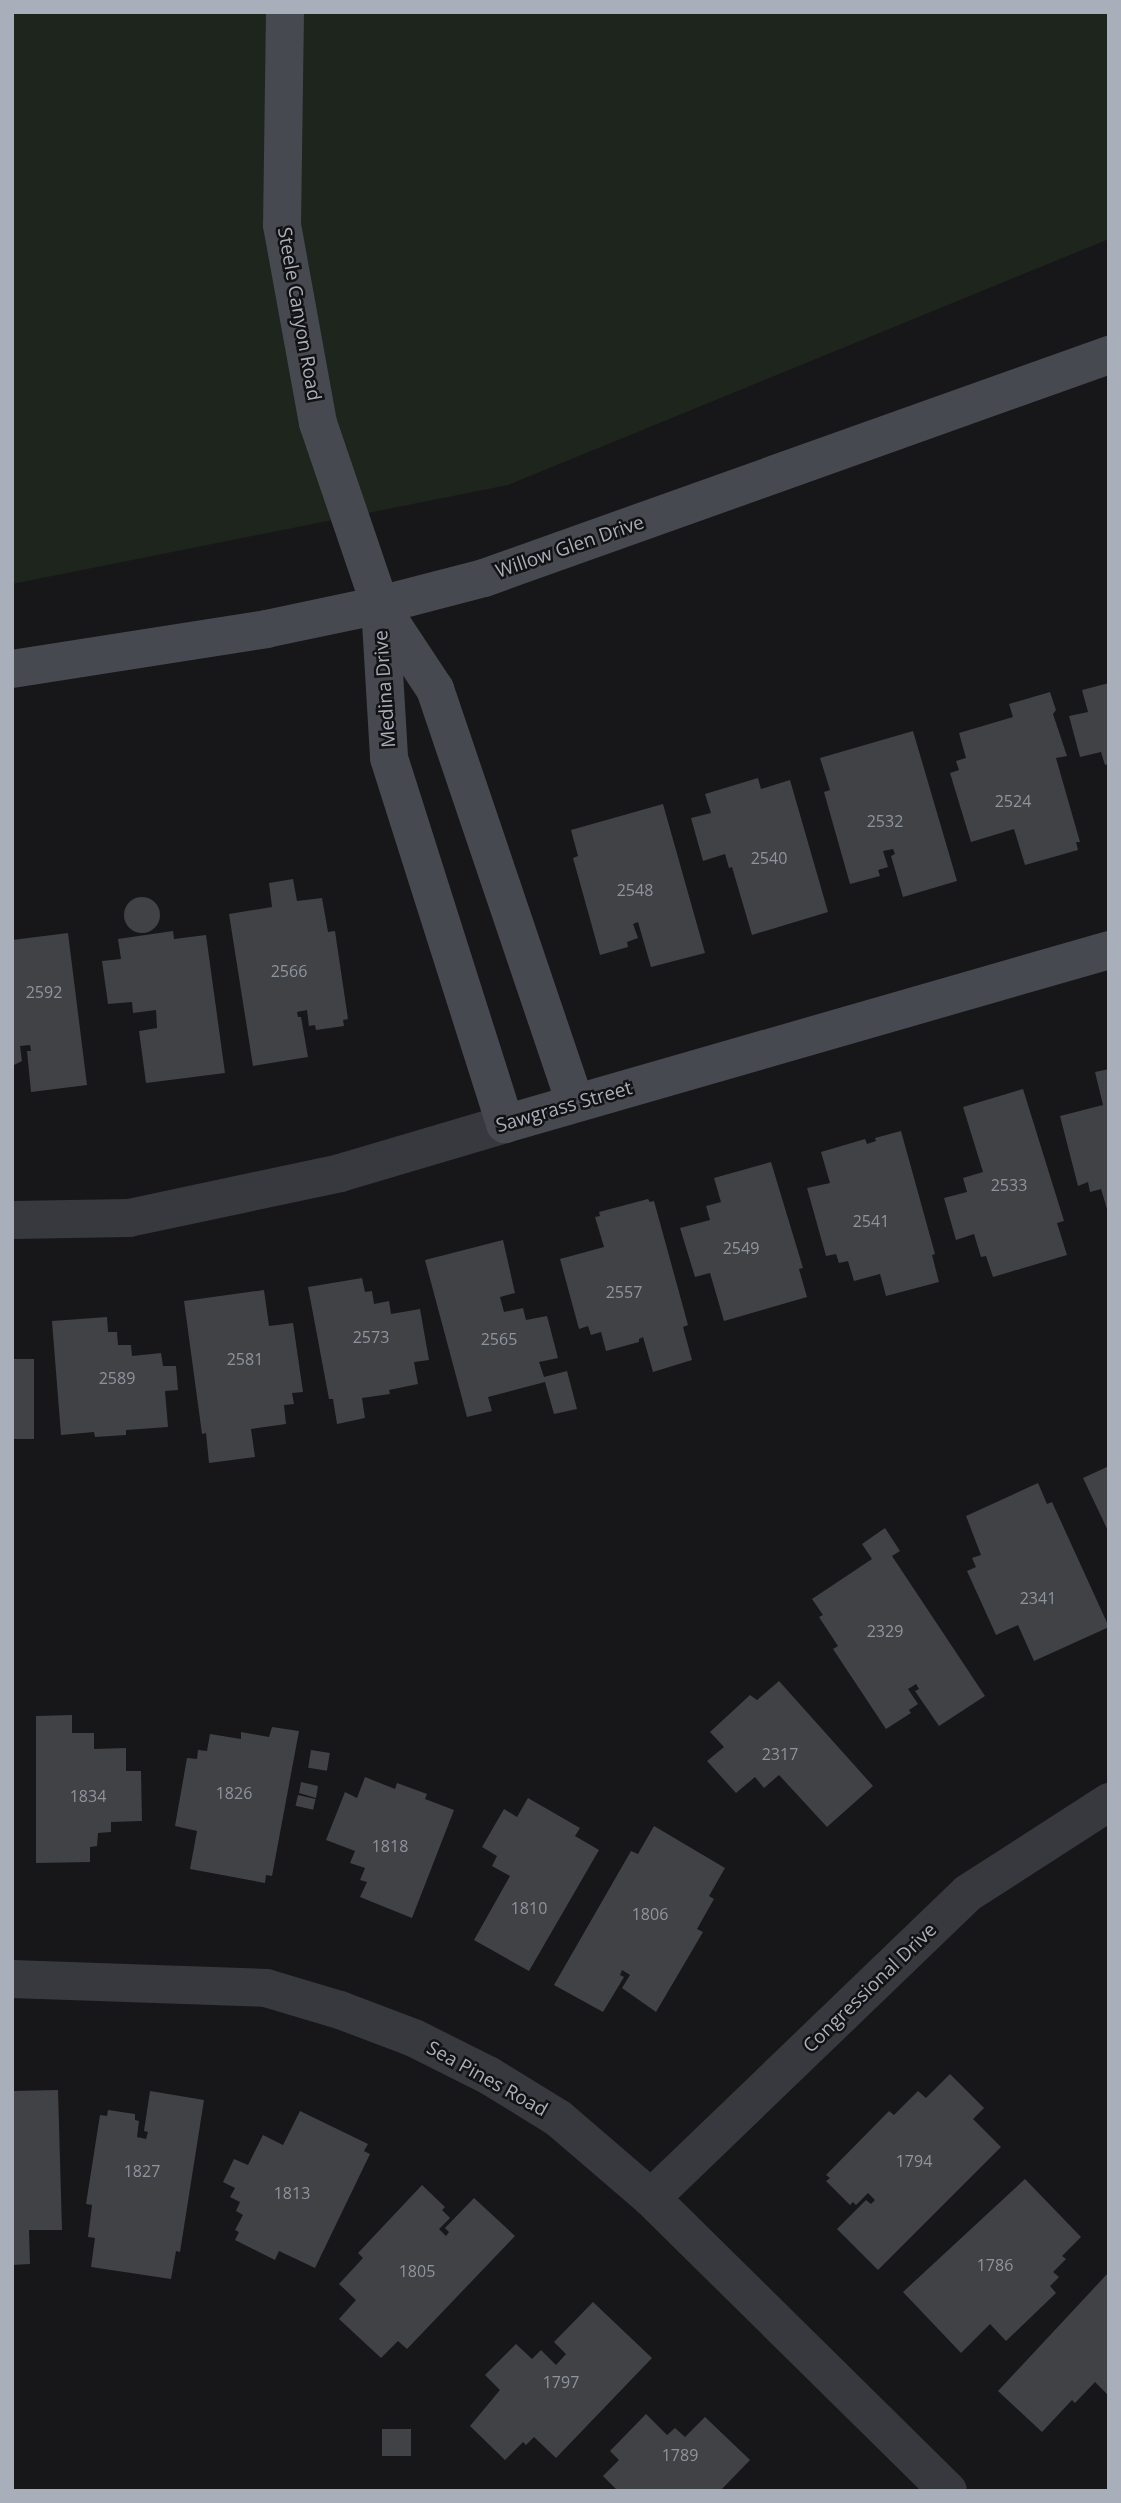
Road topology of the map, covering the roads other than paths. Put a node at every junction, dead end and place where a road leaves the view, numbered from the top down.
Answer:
1 (285, 12) edge
2 (1109, 355) edge
3 (380, 606) junction
4 (12, 669) edge
5 (1109, 950) edge
6 (575, 1103) junction
7 (505, 1124) junction
8 (12, 1220) edge
9 (1109, 1802) edge
10 (12, 1979) edge
11 (651, 2198) junction
12 (947, 2491) edge

1 - 3 street, Steele Canyon Road
2 - 3 street, Willow Glen Drive
3 - 4 street, Willow Glen Drive
3 - 6 street, Medina Drive
3 - 7 street, Medina Drive
5 - 6 street, Sawgrass Street
6 - 7 street, Sawgrass Street
7 - 8 street, Sawgrass Street
9 - 11 street, Congressional Drive
10 - 11 street, Sea Pines Road
11 - 12 street, Sea Pines Road

